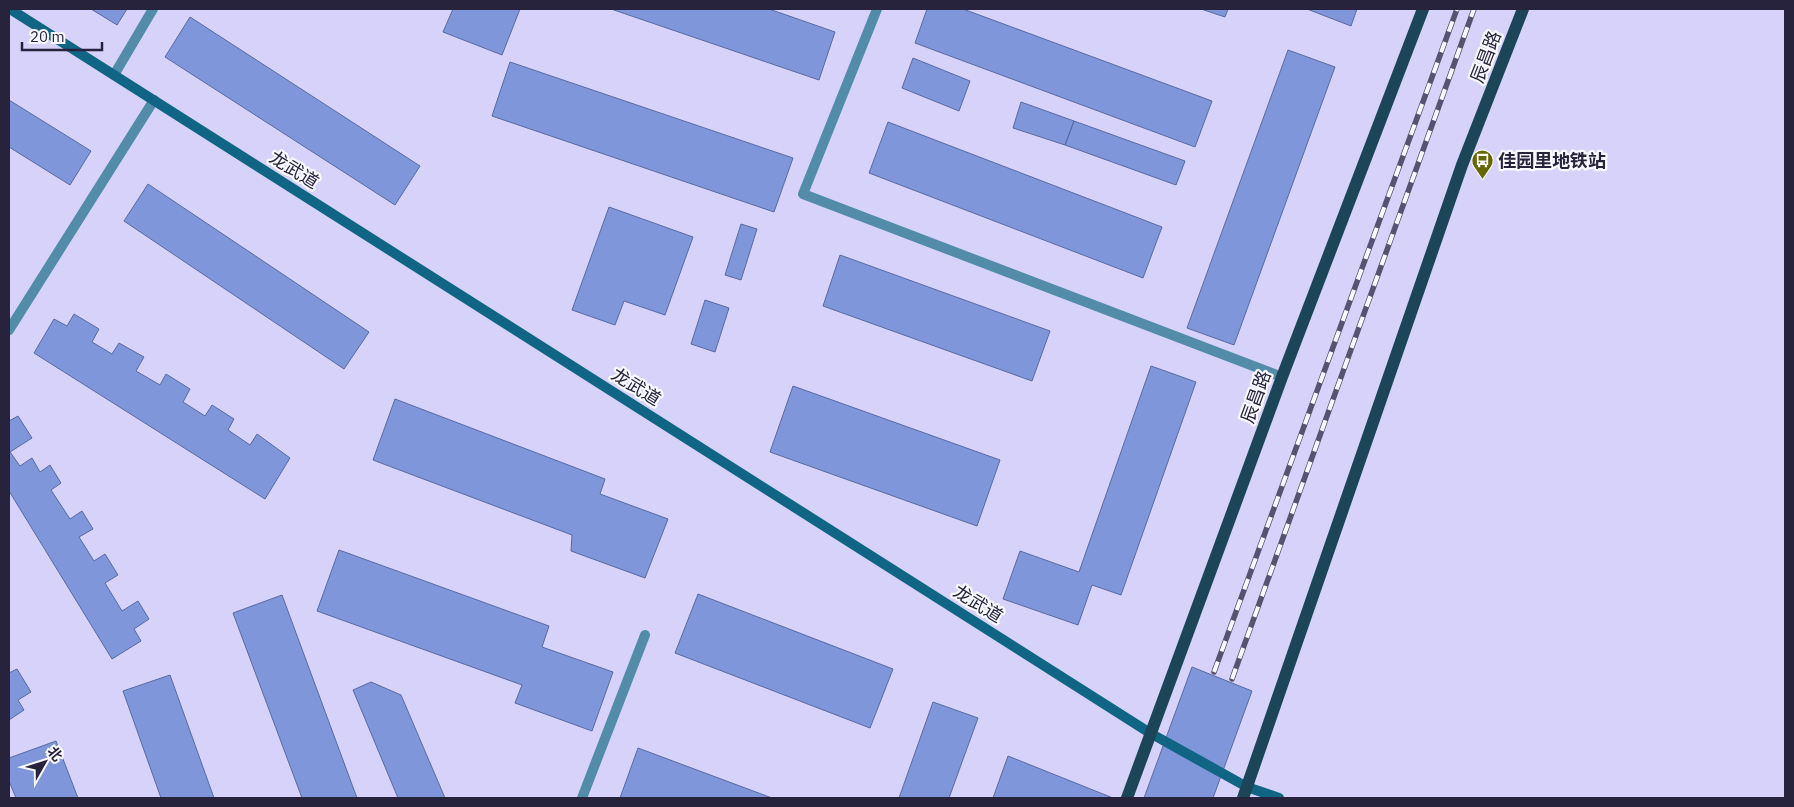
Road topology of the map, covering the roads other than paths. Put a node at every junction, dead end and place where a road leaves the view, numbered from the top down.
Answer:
1 (10, 9) edge
2 (153, 9) edge
3 (877, 9) edge
4 (1423, 9) edge
5 (1523, 9) edge
6 (114, 75) junction
7 (154, 100) junction
8 (9, 330) edge
9 (1282, 377) junction
10 (645, 635) dead end
11 (1150, 732) junction
12 (1245, 793) edge
13 (582, 798) edge
14 (1127, 798) edge
15 (1279, 798) edge

1 - 6 street, 龙武道
2 - 6 lane
3 - 9 lane
4 - 9 main road, 辰昌路
5 - 12 main road, 辰昌路
6 - 7 street, 龙武道
7 - 8 lane
7 - 11 street, 龙武道
9 - 11 main road, 辰昌路
10 - 13 lane
11 - 12 street, 龙武道
11 - 14 main road, 辰昌路
12 - 15 street, 龙武道

